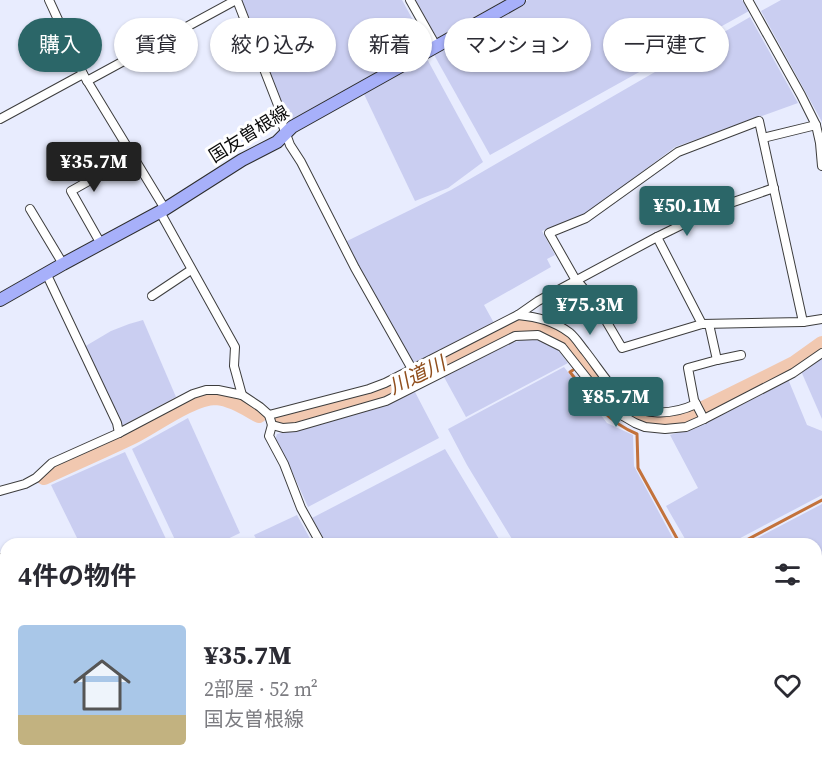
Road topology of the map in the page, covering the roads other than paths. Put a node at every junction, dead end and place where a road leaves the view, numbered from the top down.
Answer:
1 (49, 0) edge
2 (237, 0) edge
3 (410, 0) edge
4 (519, 0) edge
5 (748, 0) edge
6 (436, 46) junction
7 (85, 77) junction
8 (0, 119) edge
9 (816, 125) junction
10 (285, 134) junction
11 (763, 138) junction
12 (133, 156) junction
13 (822, 166) edge
14 (774, 188) junction
15 (30, 209) dead end
16 (162, 211) junction
17 (657, 237) junction
18 (101, 244) junction
19 (63, 264) junction
20 (191, 270) junction
21 (46, 273) junction
22 (578, 281) junction
23 (152, 296) dead end
24 (0, 300) edge
25 (518, 315) junction
26 (822, 319) edge
27 (803, 322) junction
28 (705, 324) junction
29 (822, 353) edge
30 (741, 355) dead end
31 (717, 360) junction
32 (412, 369) junction
33 (242, 395) junction
34 (699, 411) junction
35 (269, 415) junction
36 (272, 425) junction
37 (119, 433) junction
38 (0, 492) edge
39 (318, 538) edge

1 - 7 street
2 - 7 street
2 - 10 street
3 - 6 street
4 - 6 main road, 国友曽根線
5 - 9 street
6 - 10 main road, 国友曽根線
7 - 8 street
7 - 12 street
9 - 11 street
9 - 13 street
10 - 16 main road, 国友曽根線
10 - 32 street
11 - 14 street
11 - 22 street
12 - 16 street
12 - 18 street
14 - 17 street
14 - 27 street
15 - 19 street
16 - 18 main road, 国友曽根線
16 - 20 street
17 - 22 street
17 - 28 street
18 - 19 main road, 国友曽根線
19 - 21 main road, 国友曽根線
20 - 23 street
20 - 33 street
21 - 24 main road, 国友曽根線
21 - 37 street
22 - 25 street
22 - 28 street
25 - 32 street
25 - 34 street
26 - 27 street
27 - 28 street
28 - 31 street
29 - 34 street
30 - 31 street
31 - 34 street
32 - 35 street
33 - 35 street
33 - 37 street
34 - 36 street
35 - 36 street
36 - 39 street
37 - 38 street

